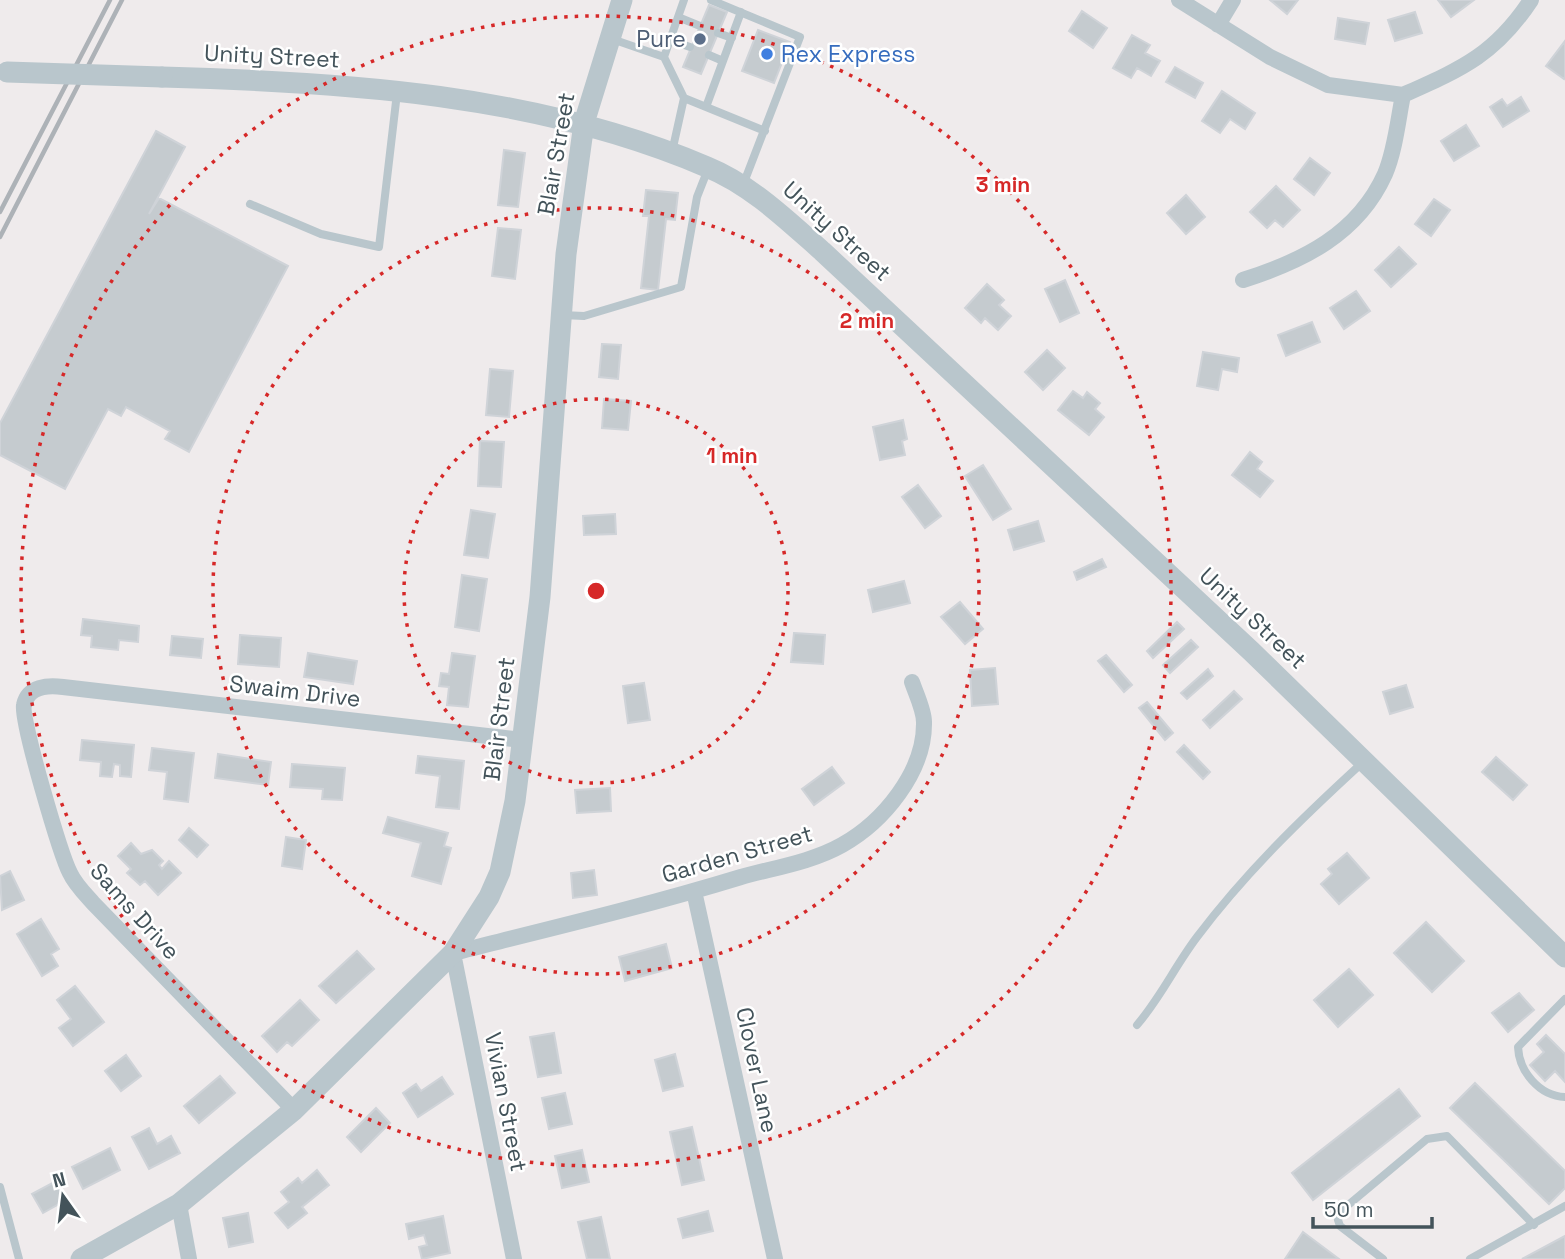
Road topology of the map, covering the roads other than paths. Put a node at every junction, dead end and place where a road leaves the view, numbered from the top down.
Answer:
1 (622, 0) edge
2 (684, 0) edge
3 (711, 0) edge
4 (1179, 0) edge
5 (1233, 0) edge
6 (1531, 0) edge
7 (741, 12) junction
8 (678, 17) junction
9 (1218, 25) junction
10 (700, 26) dead end
11 (718, 33) dead end
12 (610, 38) junction
13 (732, 38) junction
14 (670, 40) junction
15 (690, 47) dead end
16 (709, 55) dead end
17 (664, 57) junction
18 (723, 61) junction
19 (4, 72) edge
20 (397, 93) junction
21 (1403, 95) junction
22 (684, 98) junction
23 (706, 107) junction
24 (584, 123) junction
25 (765, 131) junction
26 (672, 154) junction
27 (709, 167) junction
28 (743, 187) junction
29 (250, 204) dead end
30 (1243, 280) dead end
31 (562, 315) junction
32 (912, 682) dead end
33 (64, 687) joint
34 (522, 740) junction
35 (1364, 761) junction
36 (694, 891) junction
37 (453, 953) junction
38 (1565, 957) edge
39 (1565, 999) edge
40 (1137, 1025) dead end
41 (1565, 1097) edge
42 (294, 1110) junction
43 (0, 1187) edge
44 (178, 1204) junction
45 (1565, 1206) edge
46 (1534, 1225) junction
47 (19, 1259) edge
48 (81, 1259) edge
49 (189, 1259) edge
50 (514, 1259) edge
51 (775, 1259) edge
52 (1382, 1259) edge
53 (1470, 1259) edge

1 - 12 street, Blair Street
2 - 8 lane
3 - 7 lane
4 - 9 street
5 - 9 street
6 - 21 street
7 - 13 lane
7 - 25 lane
8 - 10 lane
8 - 14 lane
9 - 21 street
11 - 13 lane
12 - 17 lane
12 - 24 street, Blair Street
13 - 18 lane
14 - 15 lane
14 - 17 lane
16 - 18 lane
17 - 22 lane
18 - 23 lane
19 - 20 street, Unity Street, bridge
20 - 24 street, Unity Street
20 - 29 lane
21 - 30 street
22 - 23 lane
22 - 26 lane
23 - 25 lane
24 - 26 street, Unity Street
24 - 31 street, Blair Street
25 - 28 lane
26 - 27 street, Unity Street
27 - 28 street, Unity Street
27 - 31 lane
28 - 35 street, Unity Street
31 - 34 street, Blair Street
32 - 36 street, Garden Street
33 - 34 street, Swaim Drive
33 - 42 street, Sams Drive
34 - 37 street, Blair Street
35 - 38 street, Unity Street
35 - 40 lane
36 - 37 street, Garden Street
36 - 51 street, Clover Lane
37 - 42 street, Blair Street
37 - 50 street, Vivian Street
39 - 41 lane
42 - 44 street, Blair Street
43 - 47 lane
44 - 48 street, Blair Street
44 - 49 street
45 - 46 lane
46 - 52 lane
46 - 53 lane

